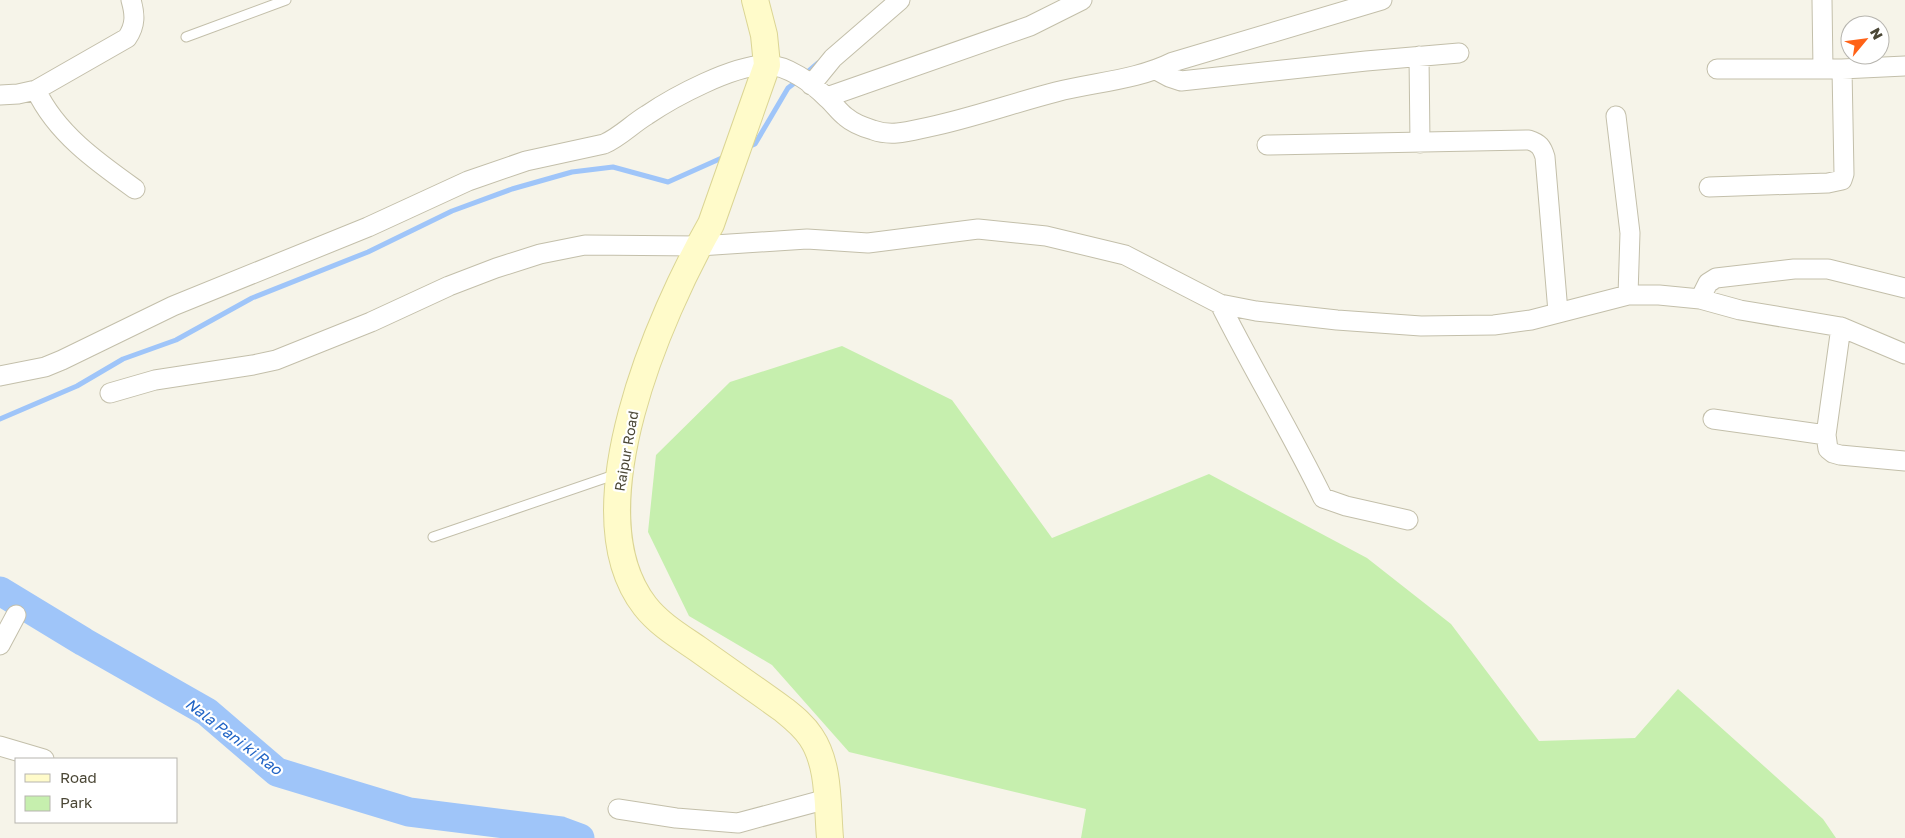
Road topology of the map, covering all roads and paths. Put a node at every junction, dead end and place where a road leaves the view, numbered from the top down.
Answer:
1 (131, 0) edge
2 (286, 0) edge
3 (754, 0) edge
4 (900, 0) edge
5 (1082, 0) edge
6 (1382, 0) edge
7 (1822, 0) edge
8 (1352, 4) edge
9 (186, 37) dead end
10 (1459, 53) dead end
11 (1419, 56) junction
12 (767, 64) junction
13 (1905, 66) edge
14 (1718, 69) dead end
15 (1833, 69) junction
16 (1156, 70) junction
17 (803, 80) junction
18 (36, 90) junction
19 (0, 95) edge
20 (827, 97) junction
21 (1616, 116) dead end
22 (1420, 143) junction
23 (1267, 145) dead end
24 (1709, 186) dead end
25 (135, 189) dead end
26 (705, 235) junction
27 (1905, 288) edge
28 (1628, 295) junction
29 (1700, 300) junction
30 (1220, 304) junction
31 (1558, 312) junction
32 (1841, 327) junction
33 (1905, 354) edge
34 (0, 376) edge
35 (110, 393) dead end
36 (1713, 419) dead end
37 (1826, 435) junction
38 (1905, 461) edge
39 (619, 473) junction
40 (1408, 520) dead end
41 (433, 537) dead end
42 (16, 615) dead end
43 (0, 646) edge
44 (0, 746) edge
45 (41, 758) edge
46 (827, 799) junction
47 (618, 809) dead end
48 (728, 830) edge
49 (830, 838) edge

1 - 18 street
2 - 9 lane
3 - 12 main road, Raipur Road
4 - 17 street
5 - 20 street
6 - 8 street
7 - 15 street
8 - 16 street
10 - 11 street
11 - 16 street
11 - 22 street
12 - 17 street
12 - 26 main road, Raipur Road
12 - 34 street
13 - 15 street
14 - 15 street
15 - 24 street
16 - 20 street
17 - 20 street
18 - 19 street
18 - 25 street
21 - 28 street
22 - 23 street
22 - 31 street
26 - 30 street
26 - 35 street
26 - 39 main road, Raipur Road
27 - 29 street
28 - 29 street
28 - 31 street
29 - 32 street
30 - 31 street
30 - 40 street
32 - 33 street
32 - 37 street
36 - 37 street
37 - 38 street
39 - 41 lane
39 - 46 main road, Raipur Road
42 - 43 street
44 - 45 street
46 - 48 street
46 - 49 main road, Raipur Road
47 - 48 street

